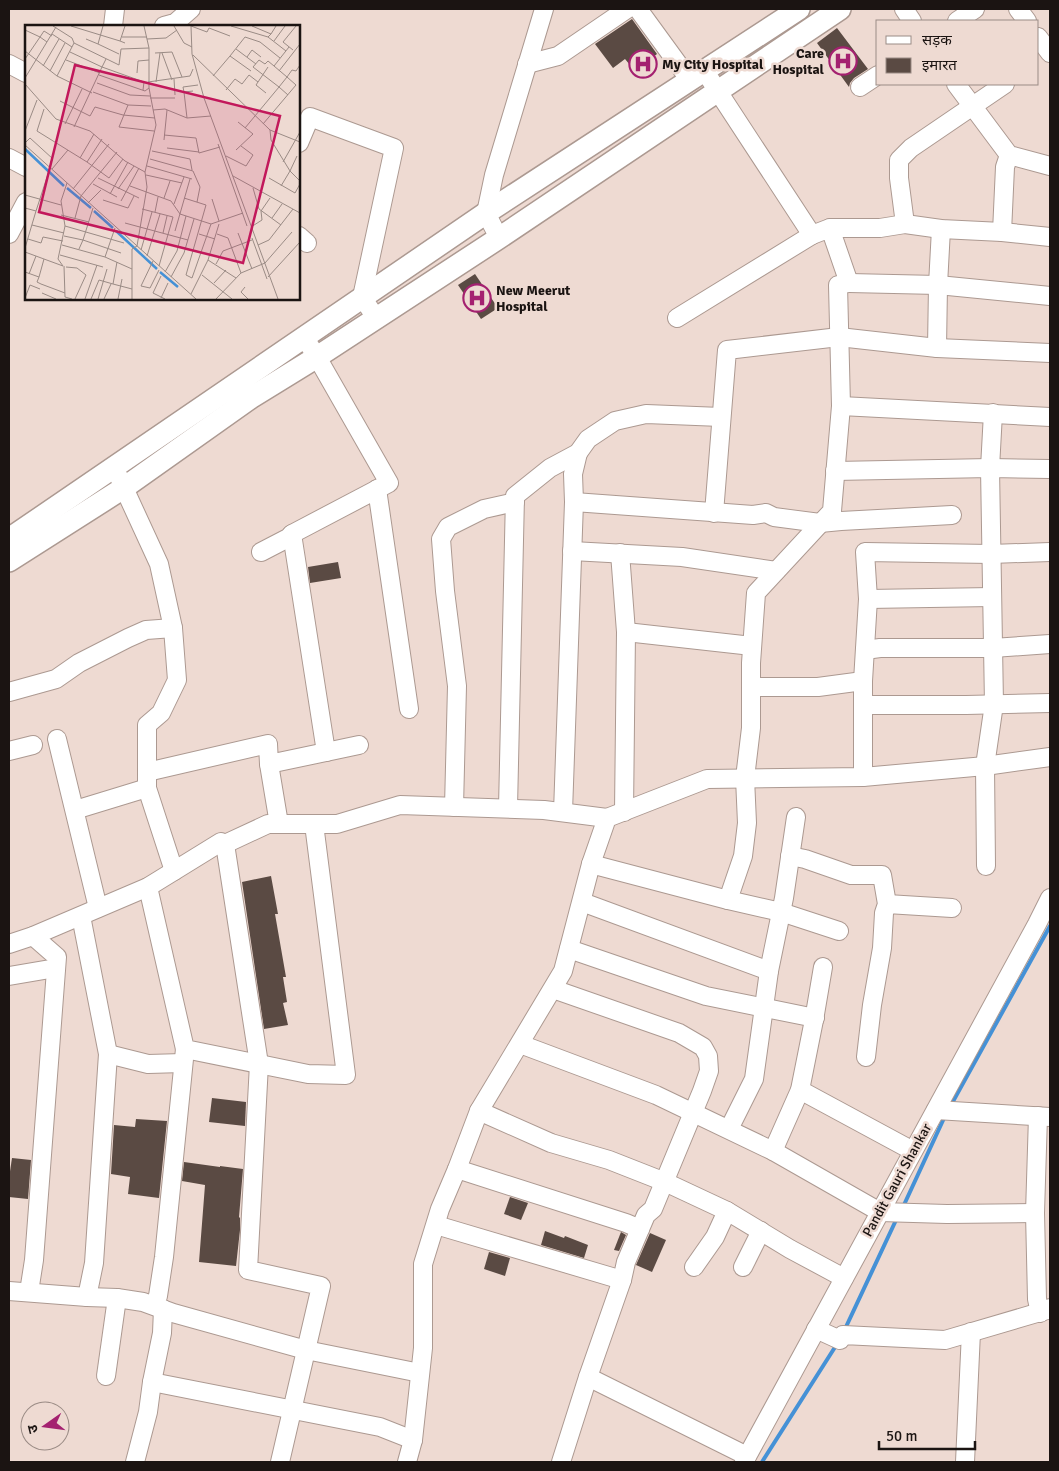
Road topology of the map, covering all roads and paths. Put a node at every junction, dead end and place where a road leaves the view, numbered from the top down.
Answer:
1 (115, 9) edge
2 (191, 9) edge
3 (544, 9) edge
4 (627, 9) edge
5 (638, 9) edge
6 (798, 9) edge
7 (840, 9) edge
8 (904, 9) edge
9 (975, 9) edge
10 (1018, 9) edge
11 (911, 20) edge
12 (958, 20) edge
13 (1026, 20) edge
14 (113, 25) edge
15 (168, 25) edge
16 (1039, 38) edge
17 (1050, 53) edge
18 (1039, 61) edge
19 (9, 64) edge
20 (527, 64) junction
21 (25, 72) edge
22 (696, 75) junction
23 (876, 76) edge
24 (957, 85) edge
25 (1004, 85) edge
26 (860, 87) dead end
27 (718, 91) junction
28 (972, 106) junction
29 (300, 141) edge
30 (1009, 154) junction
31 (9, 158) edge
32 (25, 166) edge
33 (1050, 166) edge
34 (25, 204) edge
35 (486, 213) junction
36 (905, 224) junction
37 (830, 228) junction
38 (941, 229) junction
39 (1002, 232) junction
40 (9, 234) edge
41 (812, 235) junction
42 (1050, 237) edge
43 (499, 238) junction
44 (849, 283) junction
45 (938, 285) junction
46 (1050, 296) edge
47 (362, 297) junction
48 (376, 318) junction
49 (678, 318) dead end
50 (304, 337) junction
51 (839, 337) junction
52 (937, 348) junction
53 (1050, 353) edge
54 (317, 357) junction
55 (841, 406) junction
56 (993, 414) junction
57 (721, 417) junction
58 (1050, 417) edge
59 (578, 453) junction
60 (113, 467) junction
61 (990, 468) junction
62 (1050, 469) edge
63 (835, 471) junction
64 (125, 487) junction
65 (378, 489) junction
66 (515, 502) junction
67 (574, 502) junction
68 (714, 512) junction
69 (952, 515) dead end
70 (820, 523) junction
71 (292, 534) junction
72 (9, 539) edge
73 (572, 551) junction
74 (261, 552) dead end
75 (1050, 552) edge
76 (620, 553) junction
77 (991, 554) junction
78 (9, 561) edge
79 (776, 572) junction
80 (992, 597) junction
81 (868, 599) junction
82 (173, 628) junction
83 (626, 632) junction
84 (1050, 644) edge
85 (752, 646) junction
86 (994, 648) junction
87 (865, 650) junction
88 (863, 681) junction
89 (751, 687) junction
90 (9, 692) edge
91 (1050, 703) edge
92 (994, 704) junction
93 (863, 705) junction
94 (409, 709) dead end
95 (57, 739) dead end
96 (33, 745) dead end
97 (359, 745) dead end
98 (9, 751) edge
99 (326, 752) junction
100 (1050, 756) edge
101 (269, 764) junction
102 (985, 766) junction
103 (863, 777) junction
104 (745, 778) junction
105 (147, 780) junction
106 (454, 807) junction
107 (508, 808) junction
108 (74, 810) junction
109 (563, 812) junction
110 (624, 812) junction
111 (607, 818) junction
112 (796, 818) dead end
113 (279, 824) junction
114 (314, 824) junction
115 (225, 844) junction
116 (790, 856) junction
117 (591, 864) junction
118 (986, 866) dead end
119 (174, 871) junction
120 (148, 887) junction
121 (1050, 898) edge
122 (728, 900) junction
123 (582, 902) junction
124 (888, 904) junction
125 (98, 908) junction
126 (952, 908) dead end
127 (781, 912) junction
128 (81, 916) junction
129 (1044, 925) edge
130 (840, 931) dead end
131 (33, 936) junction
132 (9, 944) edge
133 (569, 950) junction
134 (822, 966) dead end
135 (56, 968) junction
136 (769, 971) junction
137 (9, 976) edge
138 (553, 989) junction
139 (764, 1007) junction
140 (815, 1018) junction
141 (520, 1044) junction
142 (108, 1054) junction
143 (184, 1056) junction
144 (866, 1058) dead end
145 (259, 1064) junction
146 (800, 1090) junction
147 (936, 1110) junction
148 (479, 1111) junction
149 (694, 1113) junction
150 (1044, 1116) edge
151 (729, 1129) junction
152 (772, 1151) junction
153 (914, 1151) junction
154 (457, 1169) junction
155 (664, 1182) junction
156 (727, 1211) junction
157 (880, 1212) junction
158 (1035, 1213) junction
159 (436, 1225) junction
160 (640, 1229) junction
161 (761, 1230) junction
162 (694, 1267) dead end
163 (742, 1267) dead end
164 (844, 1278) junction
165 (622, 1280) junction
166 (9, 1291) edge
167 (29, 1292) junction
168 (9, 1296) edge
169 (87, 1297) junction
170 (117, 1298) junction
171 (159, 1307) junction
172 (1045, 1310) edge
173 (816, 1329) junction
174 (971, 1332) junction
175 (306, 1350) junction
176 (420, 1374) junction
177 (106, 1376) dead end
178 (588, 1377) junction
179 (152, 1382) junction
180 (292, 1410) junction
181 (413, 1440) junction
182 (745, 1459) edge
183 (135, 1462) edge
184 (280, 1462) edge
185 (407, 1462) edge
186 (561, 1462) edge
187 (965, 1462) edge

1 - 14 street
2 - 15 street
3 - 20 street
4 - 20 street
5 - 22 street
6 - 22 main road
7 - 27 main road
8 - 11 street
9 - 12 street
10 - 13 street
16 - 17 street
17 - 18 street
19 - 21 street
20 - 35 street
22 - 27 street
22 - 35 main road
23 - 26 street
24 - 28 street
25 - 28 street
27 - 41 street
27 - 43 main road
28 - 30 street
28 - 36 street
29 - 47 street
30 - 33 street
30 - 39 street
31 - 32 street
34 - 40 street
35 - 43 street
35 - 47 main road
36 - 37 street
36 - 38 street
37 - 41 street
37 - 44 street
38 - 39 street
38 - 45 street
39 - 42 street
41 - 49 street
43 - 48 main road
44 - 45 street
44 - 51 street
45 - 46 street
45 - 52 street
47 - 48 street
47 - 50 main road
48 - 54 main road
50 - 54 street
50 - 60 main road
51 - 52 street
51 - 55 street
51 - 57 street
52 - 53 street
54 - 64 main road
54 - 65 street
55 - 56 street
55 - 63 street
56 - 58 street
56 - 61 street
57 - 59 street
57 - 68 street
59 - 66 street
59 - 67 street
60 - 64 street
60 - 72 main road
61 - 62 street
61 - 63 street
61 - 77 street
63 - 70 street
64 - 78 main road
64 - 82 street
65 - 71 street
65 - 94 street
66 - 106 street
66 - 107 street
67 - 68 street
67 - 73 street
68 - 70 street
69 - 70 street
70 - 79 street
71 - 74 street
71 - 99 street
73 - 76 street
73 - 109 street
75 - 77 street
76 - 79 street
76 - 83 street
77 - 80 street
77 - 81 street
79 - 85 street
80 - 81 street
80 - 86 street
81 - 87 street
82 - 90 street
82 - 105 street
83 - 85 street
83 - 110 street
84 - 86 street
85 - 89 street
86 - 87 street
86 - 92 street
87 - 88 street
88 - 89 street
88 - 93 street
89 - 104 street
91 - 92 street
92 - 93 street
92 - 102 street
93 - 103 street
95 - 108 street
96 - 98 street
97 - 99 street
99 - 101 street
100 - 102 street
101 - 105 street
101 - 113 street
102 - 103 street
102 - 118 street
103 - 104 street
104 - 110 street
104 - 122 street
105 - 108 street
105 - 119 street
106 - 107 street
106 - 114 street
107 - 109 street
108 - 125 street
109 - 111 street
110 - 111 street
111 - 117 street
112 - 116 street
113 - 114 street
113 - 115 street
114 - 145 street
115 - 119 street
115 - 145 street
116 - 124 street
116 - 127 street
117 - 122 street
117 - 123 street
119 - 120 street
120 - 125 street
120 - 143 street
121 - 129 street, Pandit Gauri Shankar
122 - 127 street
123 - 133 street
123 - 136 street
124 - 126 street
124 - 144 street
125 - 128 street
127 - 130 street
127 - 136 street
128 - 131 street
128 - 142 street
129 - 147 street, Pandit Gauri Shankar
131 - 132 street
131 - 135 street
133 - 138 street
133 - 139 street
134 - 140 street
135 - 137 street
135 - 167 street
136 - 139 street
138 - 141 street
138 - 149 street
139 - 140 street
139 - 151 street
140 - 146 street
141 - 148 street
141 - 149 street
142 - 143 street
142 - 169 street
143 - 145 street
143 - 171 street
145 - 175 street
146 - 152 street
146 - 153 street
147 - 150 street
147 - 153 street, Pandit Gauri Shankar
148 - 154 street
148 - 155 street
149 - 151 street
149 - 155 street
150 - 158 street
151 - 152 street
152 - 157 street
153 - 157 street, Pandit Gauri Shankar
154 - 159 street
154 - 160 street
155 - 156 street
155 - 160 street
156 - 161 street
156 - 162 street
157 - 158 street
157 - 164 street, Pandit Gauri Shankar
158 - 172 street
159 - 165 street
159 - 176 street
160 - 165 street
161 - 163 street
161 - 164 street
164 - 173 street, Pandit Gauri Shankar
165 - 178 street
166 - 167 street
166 - 168 street
167 - 169 street
169 - 170 street
170 - 171 street
170 - 177 street
171 - 175 street
171 - 179 street
172 - 174 street
173 - 174 street
173 - 182 street, Pandit Gauri Shankar
174 - 187 street
175 - 176 street
175 - 180 street
176 - 181 street
178 - 182 street
178 - 186 street
179 - 180 street
179 - 183 street
180 - 181 street
180 - 184 street
181 - 185 street

